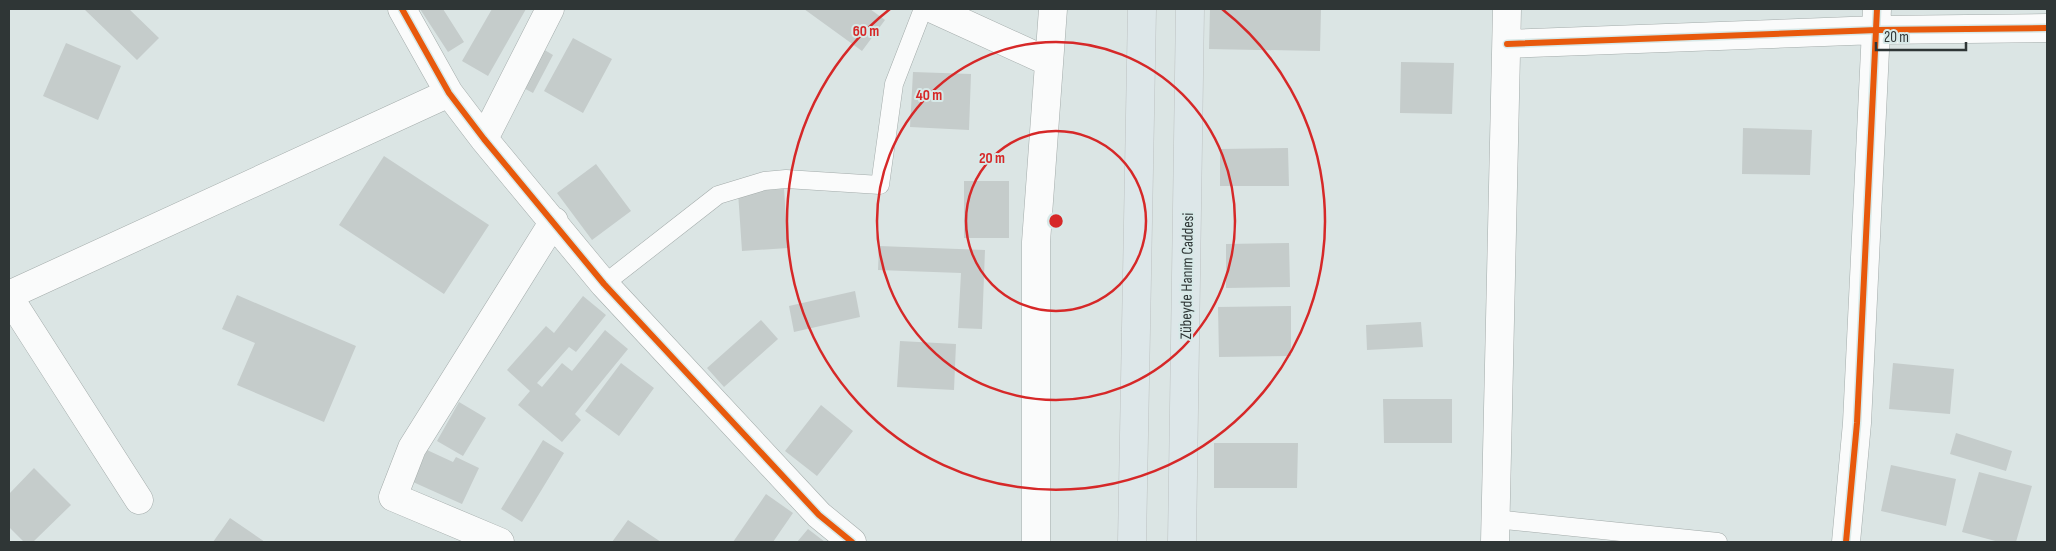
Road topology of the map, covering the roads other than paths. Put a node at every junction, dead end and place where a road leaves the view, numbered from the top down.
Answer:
1 (402, 9) edge
2 (550, 9) edge
3 (923, 9) edge
4 (933, 9) edge
5 (1053, 9) edge
6 (1142, 9) edge
7 (1190, 9) edge
8 (1507, 9) edge
9 (1877, 19) edge
10 (2047, 28) edge
11 (1507, 44) junction
12 (1049, 62) junction
13 (449, 93) junction
14 (484, 139) junction
15 (554, 221) junction
16 (604, 284) junction
17 (9, 296) edge
18 (139, 500) dead end
19 (1495, 531) edge
20 (500, 542) edge
21 (852, 542) edge
22 (1036, 542) edge
23 (1132, 542) edge
24 (1182, 542) edge
25 (1718, 542) edge
26 (1846, 542) edge

1 - 13 street
2 - 14 street
3 - 16 lane
4 - 12 street
5 - 12 street
6 - 23 main road
7 - 24 main road, Zübeyde Hanım Caddesi
8 - 11 street
9 - 10 street
9 - 11 street
9 - 26 street
11 - 19 street
12 - 22 street
13 - 14 street
13 - 17 street
14 - 15 street
15 - 16 street
15 - 20 street
16 - 21 street
17 - 18 street
19 - 25 lane

